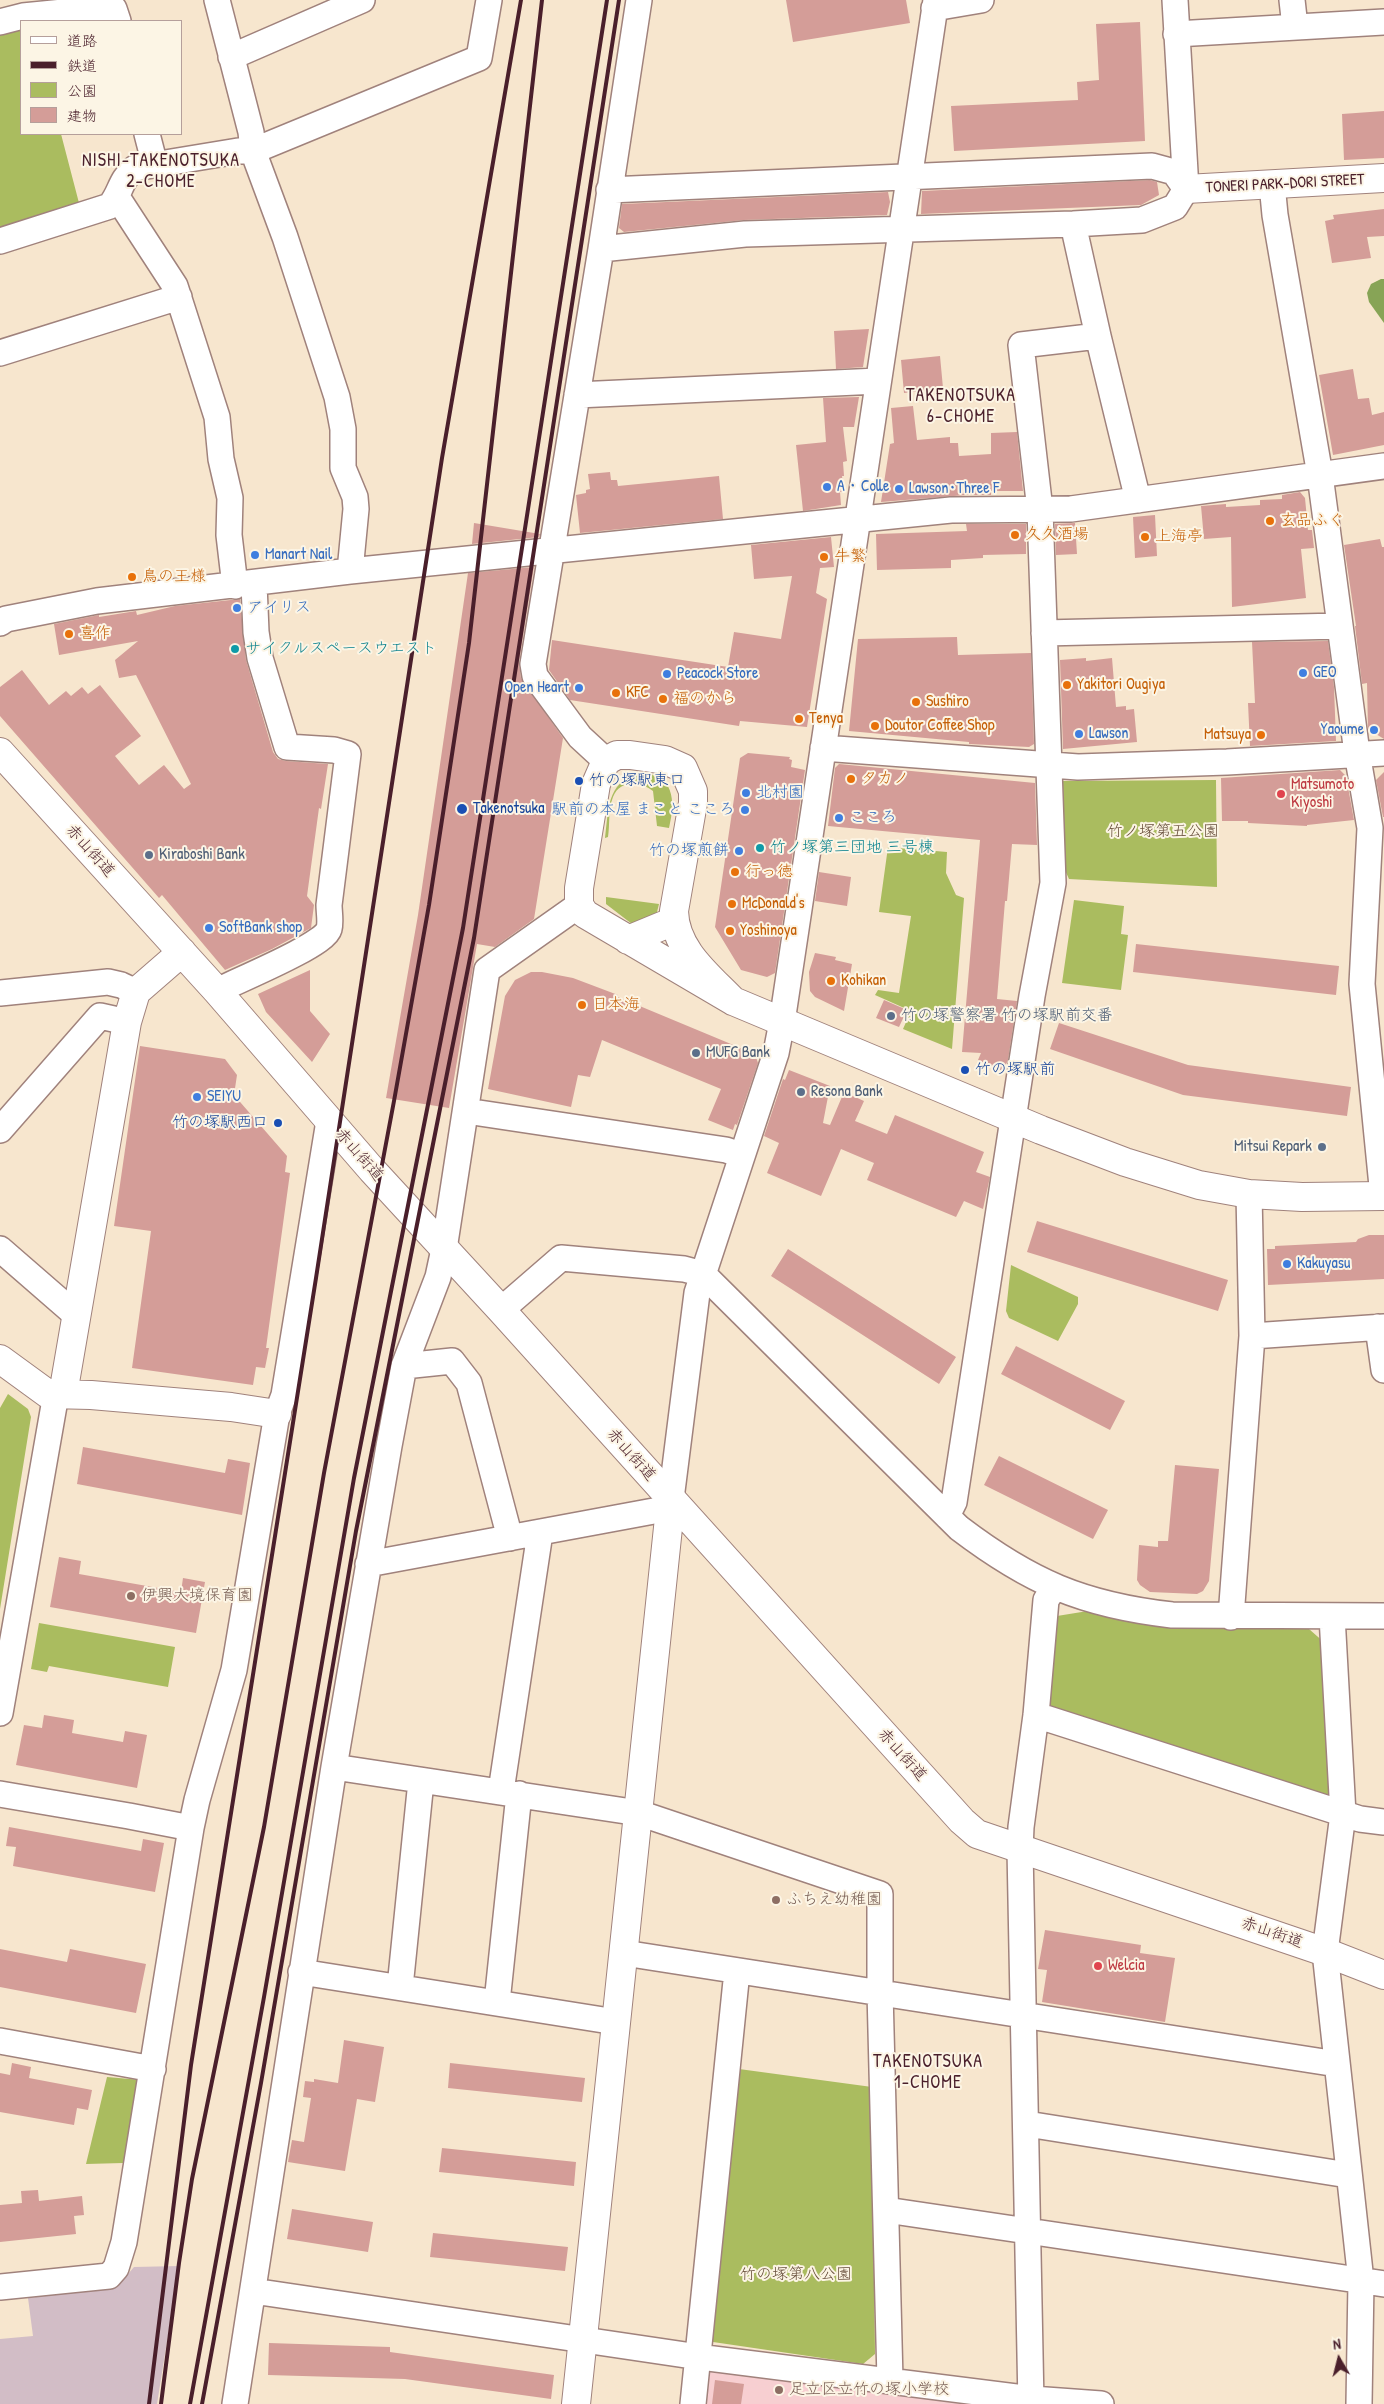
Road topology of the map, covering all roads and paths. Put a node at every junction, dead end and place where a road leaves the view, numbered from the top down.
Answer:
1 (217, 0) edge
2 (362, 0) edge
3 (489, 0) edge
4 (639, 0) edge
5 (981, 0) edge
6 (1174, 0) edge
7 (1292, 0) edge
8 (935, 4) edge
9 (107, 10) edge
10 (0, 22) edge
11 (1384, 22) edge
12 (1295, 27) junction
13 (1176, 34) junction
14 (231, 57) junction
15 (147, 135) edge
16 (254, 151) junction
17 (155, 165) junction
18 (910, 176) junction
19 (1384, 178) edge
20 (1272, 184) junction
21 (1186, 189) junction
22 (610, 190) junction
23 (117, 197) junction
24 (1073, 224) junction
25 (901, 229) junction
26 (0, 241) edge
27 (601, 249) junction
28 (179, 297) junction
29 (1098, 336) junction
30 (0, 353) edge
31 (878, 381) junction
32 (576, 395) junction
33 (1384, 466) edge
34 (1320, 475) junction
35 (1138, 500) junction
36 (1040, 510) junction
37 (856, 521) junction
38 (552, 550) junction
39 (350, 571) junction
40 (245, 585) junction
41 (0, 623) edge
42 (1340, 626) junction
43 (1044, 633) junction
44 (823, 748) junction
45 (0, 752) edge
46 (1357, 753) junction
47 (1384, 753) edge
48 (606, 761) junction
49 (1049, 767) junction
50 (579, 905) junction
51 (674, 921) junction
52 (628, 940) junction
53 (182, 952) junction
54 (217, 991) junction
55 (136, 992) junction
56 (0, 993) edge
57 (733, 1001) junction
58 (127, 1022) junction
59 (782, 1022) junction
60 (466, 1111) junction
61 (1014, 1119) junction
62 (329, 1121) junction
63 (0, 1130) edge
64 (741, 1155) junction
65 (1249, 1194) junction
66 (1384, 1196) edge
67 (0, 1249) edge
68 (444, 1249) junction
69 (703, 1274) junction
70 (501, 1310) junction
71 (76, 1315) junction
72 (1381, 1327) edge
73 (1252, 1336) junction
74 (0, 1359) edge
75 (404, 1366) junction
76 (1384, 1370) edge
77 (60, 1394) junction
78 (277, 1414) junction
79 (671, 1504) junction
80 (947, 1516) junction
81 (540, 1532) junction
82 (510, 1538) junction
83 (368, 1564) junction
84 (1054, 1588) junction
85 (1332, 1616) junction
86 (1384, 1616) edge
87 (1231, 1617) junction
88 (0, 1713) edge
89 (1036, 1715) junction
90 (334, 1767) junction
91 (421, 1780) junction
92 (510, 1793) junction
93 (0, 1794) edge
94 (639, 1813) junction
95 (1343, 1814) junction
96 (1384, 1822) edge
97 (191, 1828) junction
98 (1020, 1848) junction
99 (1325, 1952) junction
100 (624, 1953) junction
101 (737, 1971) junction
102 (301, 1972) junction
103 (1384, 1975) edge
104 (400, 1987) junction
105 (880, 1992) junction
106 (497, 2002) junction
107 (1023, 2016) junction
108 (616, 2022) junction
109 (0, 2041) edge
110 (1337, 2064) junction
111 (153, 2069) junction
112 (1027, 2124) junction
113 (1348, 2175) junction
114 (886, 2210) junction
115 (1029, 2232) junction
116 (1373, 2282) edge
117 (0, 2287) edge
118 (253, 2291) junction
119 (583, 2340) junction
120 (699, 2357) junction
121 (890, 2380) junction
122 (1032, 2402) edge
123 (235, 2404) edge
124 (576, 2404) edge
125 (694, 2404) edge
126 (1101, 2404) edge
127 (1359, 2404) edge

1 - 14 street
2 - 14 street
3 - 16 street
4 - 22 street
5 - 8 street
6 - 13 street
7 - 12 street
8 - 18 street
9 - 10 street
11 - 12 street
12 - 13 street
13 - 21 street
14 - 16 street
15 - 17 street
16 - 17 street
16 - 39 street
17 - 23 street
18 - 21 street
18 - 22 street
18 - 25 street
19 - 20 street, TONERI PARK-DORI STREET
20 - 21 street, TONERI PARK-DORI STREET
20 - 34 street
21 - 24 street
22 - 27 street
23 - 26 street
23 - 28 street
24 - 25 street
24 - 29 street
25 - 27 street
25 - 31 street
27 - 32 street
28 - 30 street
28 - 40 street
29 - 35 street
29 - 36 street
31 - 32 street
31 - 37 street
32 - 38 street
33 - 34 street
34 - 35 street
34 - 42 street
35 - 36 street
36 - 37 street
36 - 43 street
37 - 38 street
37 - 44 street
38 - 39 street
38 - 48 street
39 - 40 street
40 - 41 street
40 - 54 street
42 - 43 street
42 - 46 street
43 - 49 street
44 - 49 street
44 - 59 street
45 - 53 street, 赤山街道
46 - 47 street
46 - 49 street
46 - 66 street
48 - 50 street
48 - 51 street
49 - 61 street
50 - 52 street
50 - 60 street
51 - 52 street
51 - 57 street
52 - 57 street
53 - 54 street, 赤山街道
53 - 55 street
54 - 62 street, 赤山街道
55 - 56 street
55 - 58 street
57 - 59 street
58 - 63 street
58 - 71 street
59 - 61 street
59 - 64 street
60 - 64 street
60 - 68 street
61 - 65 street
61 - 80 street
62 - 68 street, 赤山街道
62 - 78 street
64 - 69 street
65 - 66 street
65 - 73 street
67 - 71 street
68 - 70 street, 赤山街道
68 - 75 street
69 - 70 street
69 - 79 street
69 - 80 street
70 - 79 street, 赤山街道
71 - 77 street
72 - 73 street
72 - 76 street
73 - 87 street
74 - 77 street
75 - 82 street
75 - 83 street
77 - 78 street
77 - 88 street
78 - 97 street
79 - 81 street
79 - 94 street
79 - 98 street, 赤山街道
80 - 84 street
81 - 82 street
81 - 92 street
82 - 83 street
83 - 90 street
84 - 87 street
84 - 89 street
85 - 86 street
85 - 87 street
85 - 95 street
89 - 95 street
89 - 98 street
90 - 91 street
90 - 102 street
91 - 92 street
91 - 104 street
92 - 94 street
92 - 106 street
93 - 97 street
94 - 100 street
94 - 105 street
95 - 96 street
95 - 99 street
97 - 111 street
98 - 99 street, 赤山街道
98 - 107 street
99 - 103 street, 赤山街道
99 - 110 street
100 - 101 street
100 - 108 street
101 - 105 street
101 - 120 street
102 - 104 street
102 - 118 street
104 - 106 street
105 - 107 street
105 - 114 street
106 - 108 street
107 - 110 street
107 - 112 street
108 - 119 street
109 - 111 street
110 - 113 street
111 - 117 street
112 - 113 street
112 - 115 street
113 - 116 street
114 - 115 street
114 - 121 street
115 - 116 street
115 - 122 street
116 - 127 street
118 - 119 street
118 - 123 street
119 - 120 street
119 - 124 street
120 - 121 street
120 - 125 street
121 - 122 street
122 - 126 street

